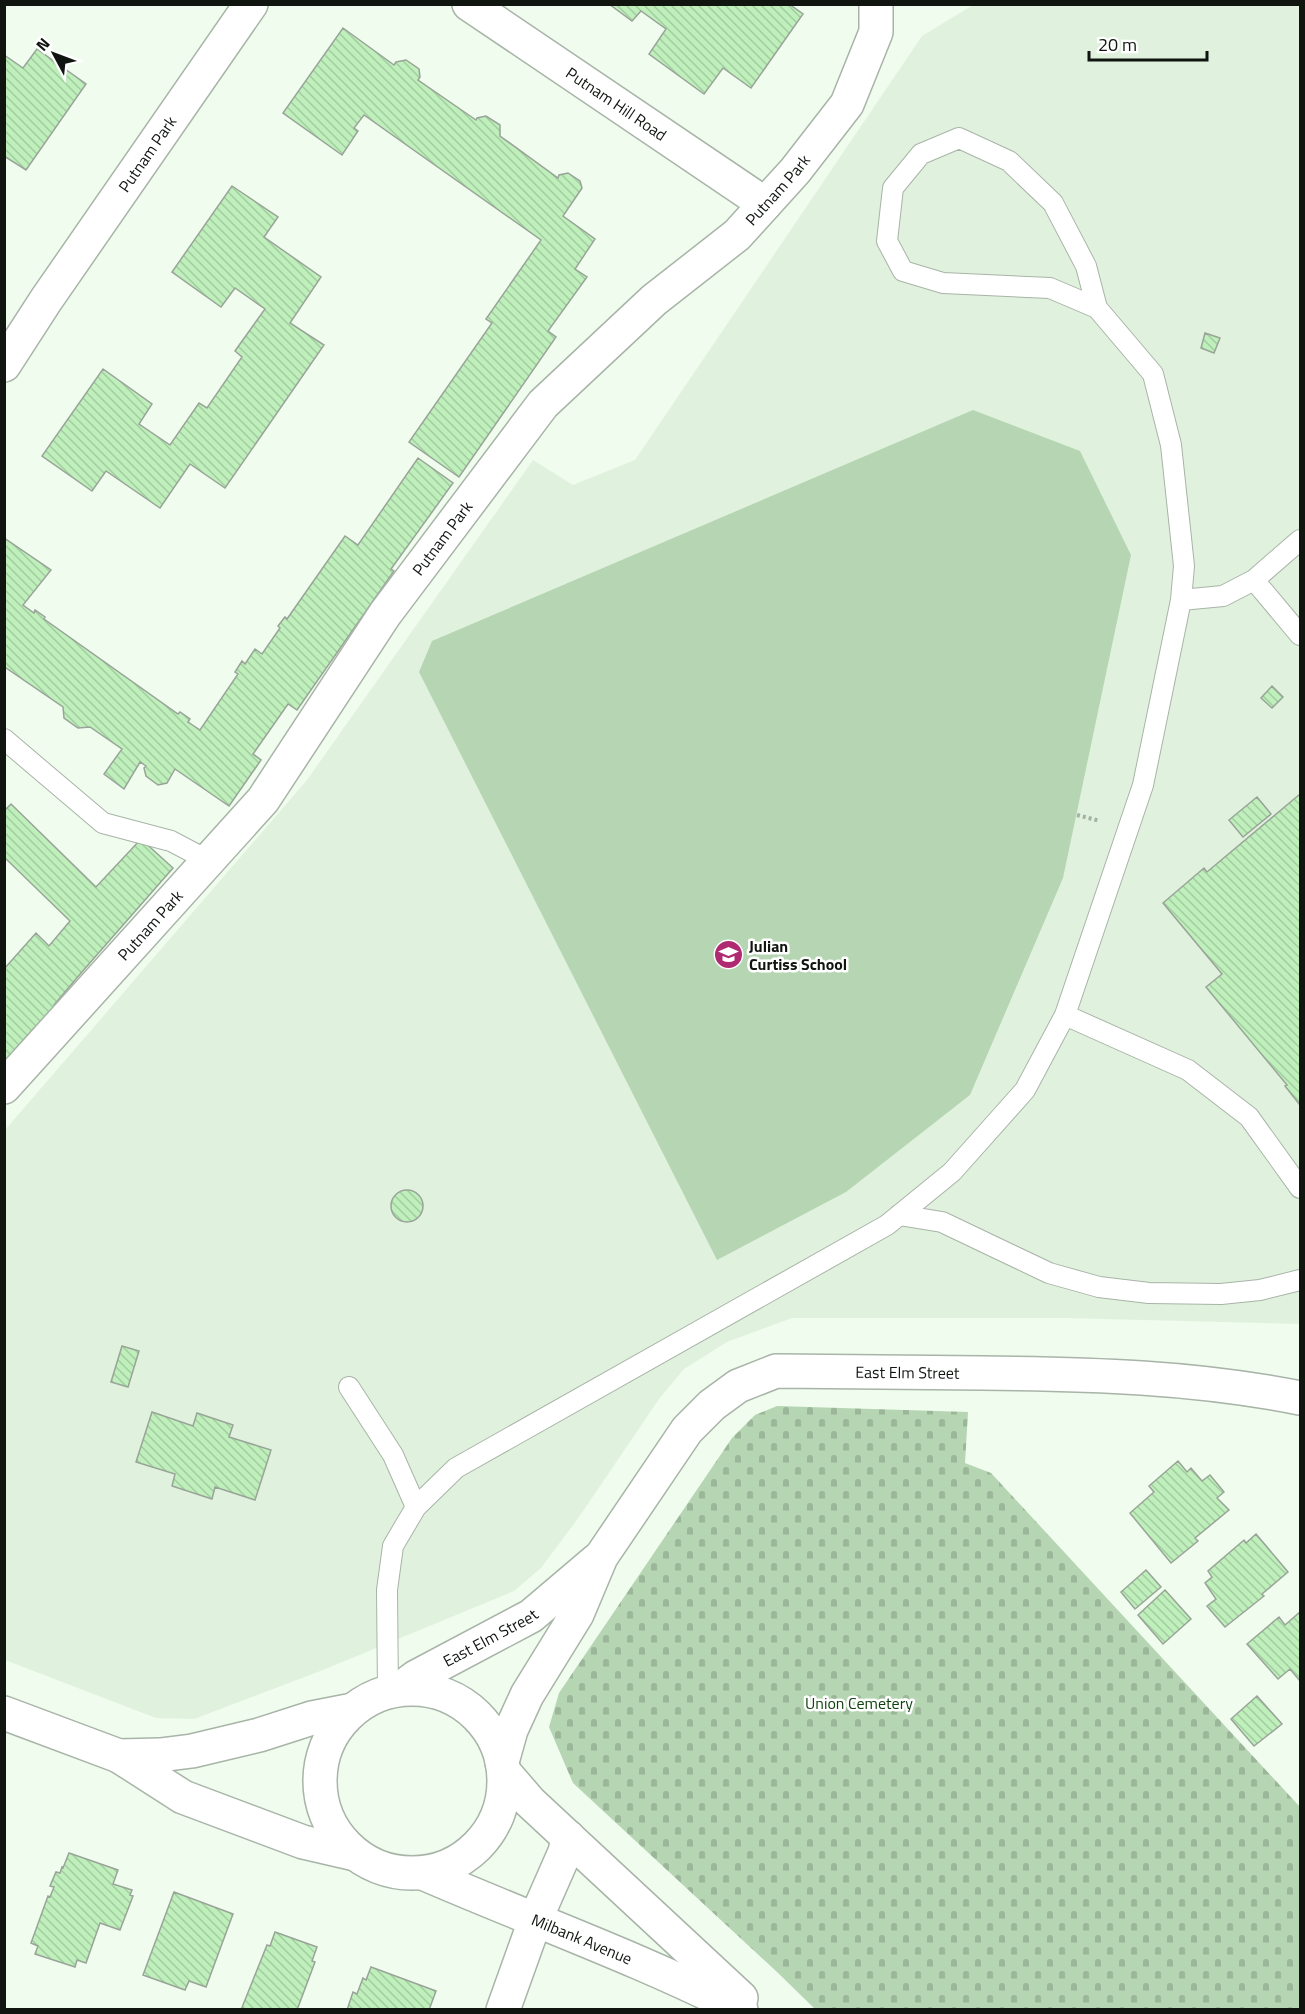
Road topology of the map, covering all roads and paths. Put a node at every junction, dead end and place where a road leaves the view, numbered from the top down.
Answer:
1 (251, 4) edge
2 (469, 4) edge
3 (876, 4) edge
4 (765, 204) junction
5 (1097, 308) junction
6 (4, 365) edge
7 (1300, 540) edge
8 (1254, 580) junction
9 (1180, 600) junction
10 (1300, 635) edge
11 (4, 739) edge
12 (1077, 815) dead end
13 (1103, 822) dead end
14 (209, 861) junction
15 (1065, 1015) junction
16 (4, 1087) edge
17 (1300, 1188) edge
18 (899, 1215) junction
19 (1300, 1280) edge
20 (349, 1387) dead end
21 (1300, 1398) edge
22 (416, 1507) junction
23 (601, 1557) junction
24 (394, 1691) junction
25 (353, 1710) junction
26 (4, 1713) edge
27 (119, 1756) junction
28 (503, 1767) junction
29 (568, 1837) junction
30 (355, 1854) junction
31 (423, 1873) junction
32 (536, 1918) junction
33 (503, 2010) edge
34 (741, 2010) edge
35 (753, 2010) edge

1 - 6 street, Putnam Park
2 - 4 street, Putnam Hill Road
3 - 4 street, Putnam Park
4 - 14 street, Putnam Park
5 - 5 lane
5 - 9 lane
7 - 8 lane
8 - 9 lane
8 - 10 lane
9 - 15 lane
11 - 14 lane
12 - 13 path
14 - 16 street, Putnam Park
15 - 17 lane
15 - 18 lane
18 - 19 lane
18 - 22 lane
20 - 22 lane
21 - 23 street, East Elm Street
22 - 24 lane
23 - 24 street, East Elm Street
23 - 28 street, East Elm Street
24 - 25 street
24 - 28 street
25 - 27 street
25 - 30 street
26 - 27 street
27 - 30 street
28 - 29 street
28 - 31 street
29 - 32 street
29 - 35 street
30 - 31 street
31 - 32 street, Milbank Avenue
32 - 33 street
32 - 34 street, Milbank Avenue

